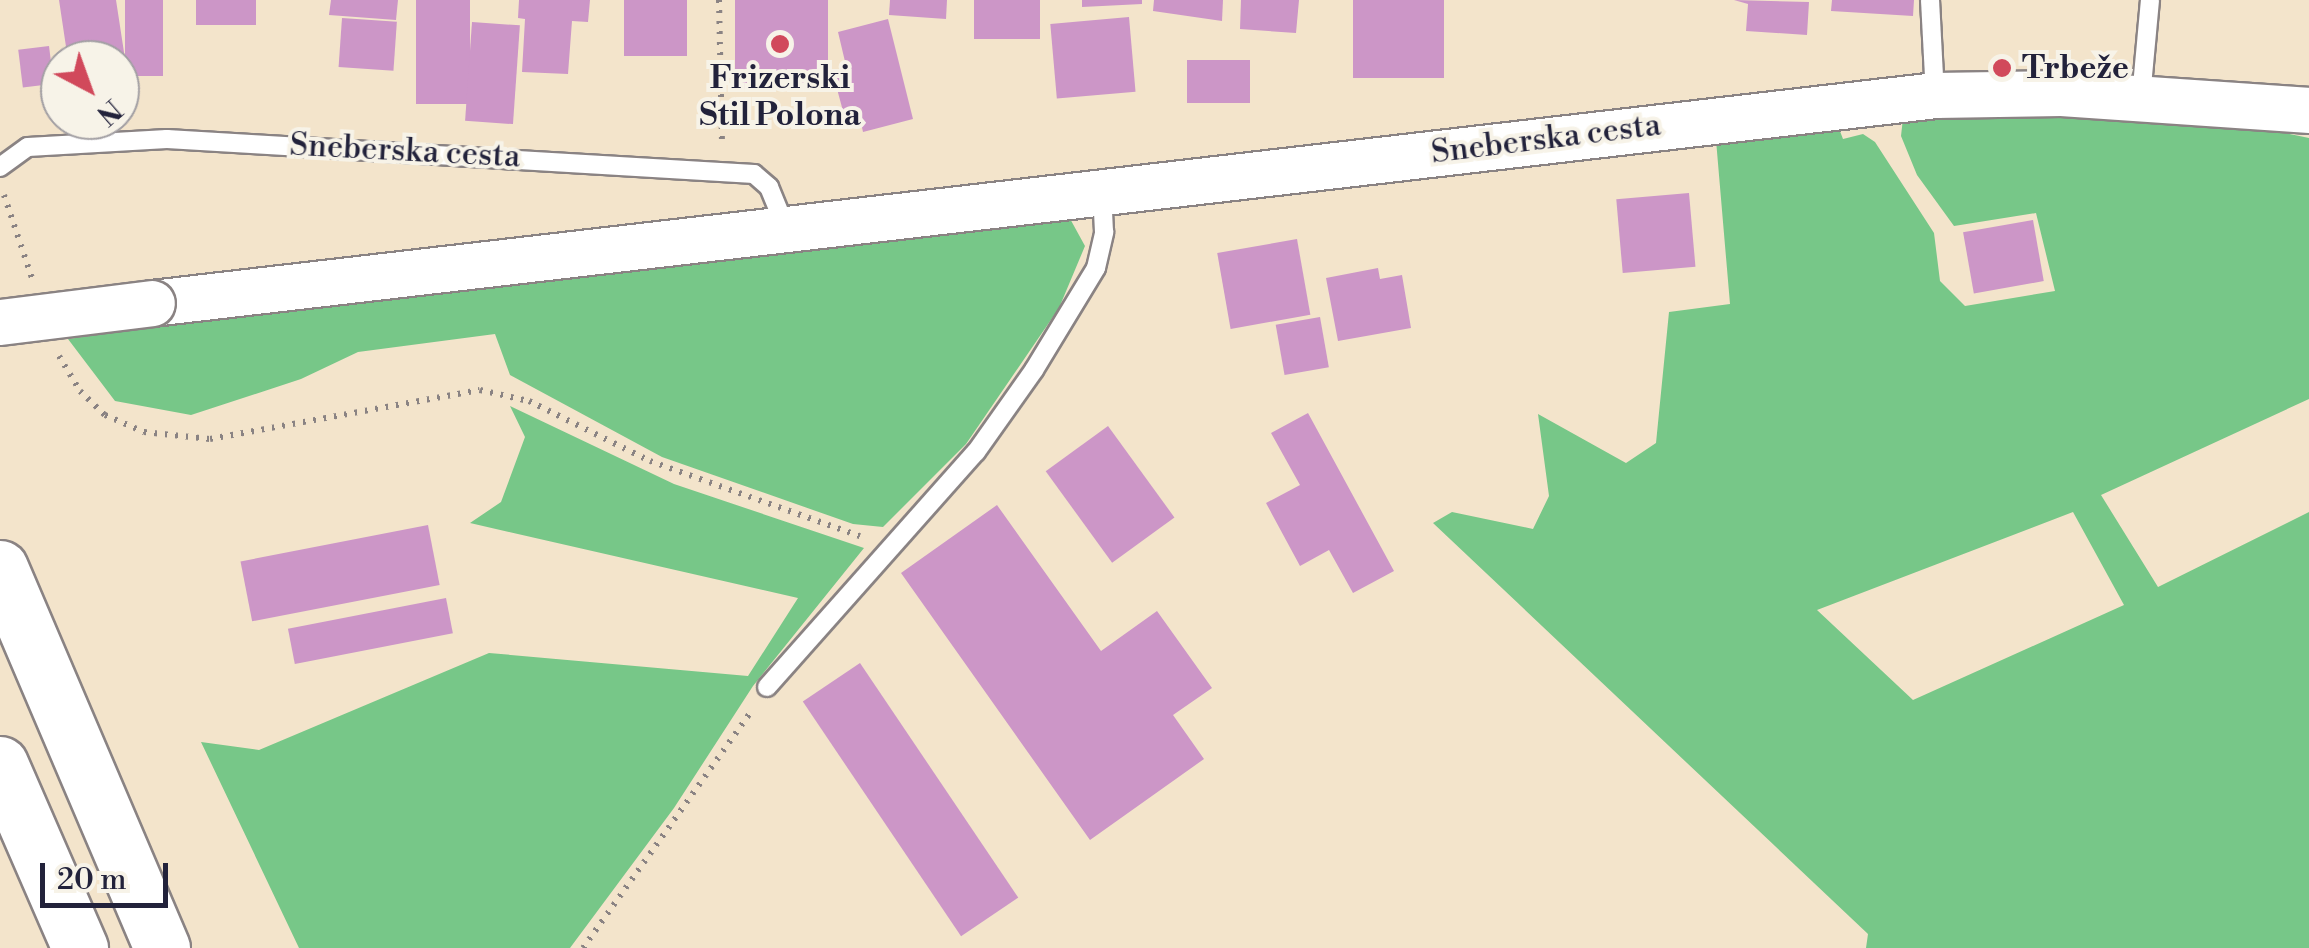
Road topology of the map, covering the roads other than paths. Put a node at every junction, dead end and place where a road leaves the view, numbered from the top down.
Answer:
1 (1930, 0) edge
2 (2150, 0) edge
3 (1935, 94) junction
4 (2141, 97) junction
5 (2309, 110) edge
6 (0, 167) edge
7 (1102, 190) junction
8 (786, 227) junction
9 (0, 322) edge
10 (0, 568) edge
11 (767, 687) road end
12 (0, 764) edge
13 (80, 948) edge
14 (162, 948) edge

1 - 3 lane
2 - 4 lane
3 - 4 street, Sneberska cesta
3 - 7 street, Sneberska cesta
4 - 5 street, Sneberska cesta
6 - 8 lane, Sneberska cesta
7 - 8 street, Sneberska cesta
7 - 11 lane
8 - 9 street, Sneberska cesta, bridge
10 - 14 highway
12 - 13 highway

